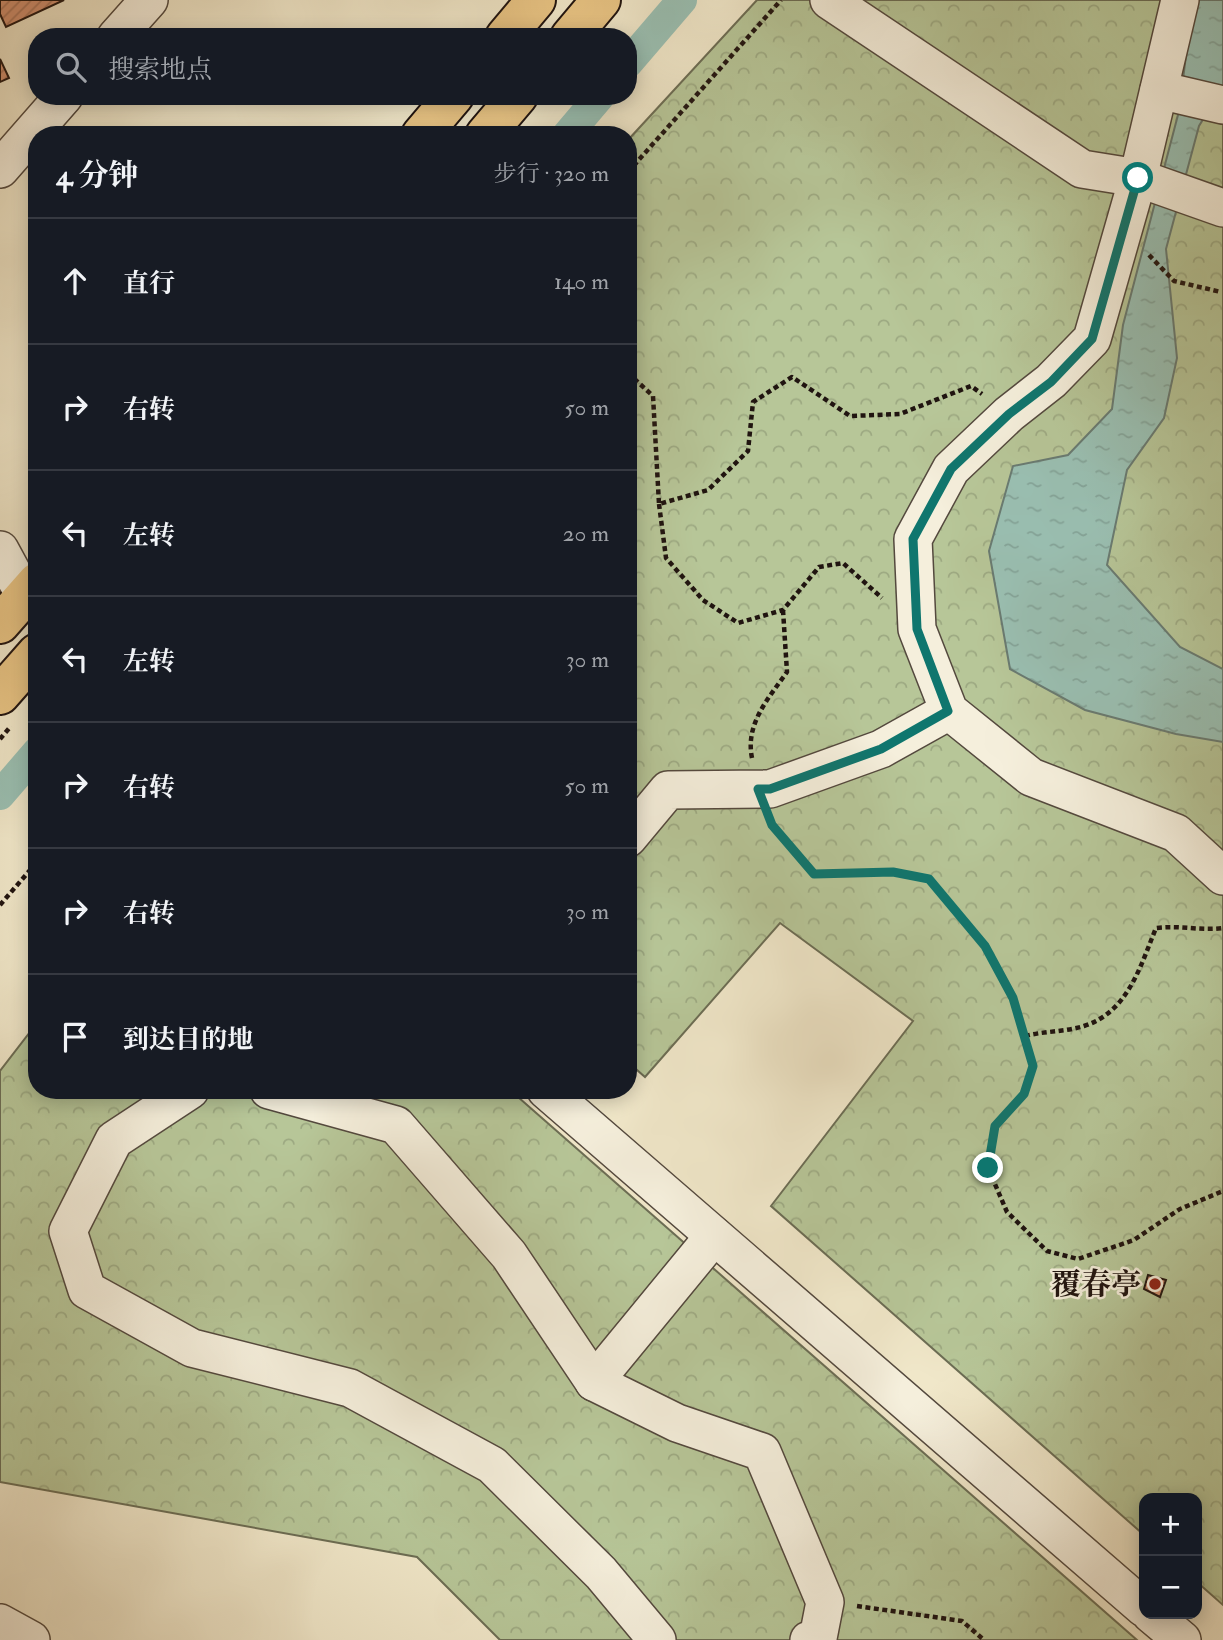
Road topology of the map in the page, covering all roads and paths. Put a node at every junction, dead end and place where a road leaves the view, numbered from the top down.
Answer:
1 (149, 0) edge
2 (536, 0) edge
3 (601, 0) edge
4 (781, 0) edge
5 (829, 0) edge
6 (1180, 0) edge
7 (124, 28) edge
8 (513, 28) edge
9 (577, 28) edge
10 (1159, 90) junction
11 (56, 105) edge
12 (446, 105) edge
13 (510, 105) edge
14 (1223, 105) edge
15 (38, 126) edge
16 (429, 126) edge
17 (493, 126) edge
18 (28, 137) edge
19 (637, 162) edge
20 (0, 169) edge
21 (1138, 178) junction
22 (1223, 208) edge
23 (1120, 241) junction
24 (1221, 292) dead end
25 (637, 381) edge
26 (1009, 414) junction
27 (659, 504) junction
28 (0, 550) edge
29 (28, 585) edge
30 (28, 592) edge
31 (783, 610) junction
32 (0, 624) edge
33 (917, 629) junction
34 (28, 663) edge
35 (0, 695) edge
36 (948, 711) junction
37 (758, 789) junction
38 (637, 827) edge
39 (28, 872) edge
40 (1223, 876) edge
41 (0, 905) edge
42 (1223, 928) edge
43 (1024, 1036) junction
44 (176, 1099) edge
45 (302, 1099) edge
46 (556, 1099) edge
47 (1223, 1191) edge
48 (714, 1236) junction
49 (594, 1382) junction
50 (825, 1602) junction
51 (1139, 1604) edge
52 (1158, 1619) edge
53 (0, 1623) edge
54 (32, 1640) edge
55 (657, 1640) edge
56 (809, 1640) edge
57 (984, 1640) edge
58 (1182, 1640) edge

1 - 7 street
2 - 8 main road
3 - 9 main road
4 - 19 path
5 - 21 street
6 - 10 street
10 - 14 street
10 - 21 street
11 - 15 street
12 - 16 main road
13 - 17 main road
18 - 20 street
21 - 22 street
21 - 23 street
23 - 24 path
23 - 26 street
25 - 27 path
26 - 27 path
26 - 33 street
27 - 31 path
28 - 29 street
30 - 32 main road
31 - 33 path
31 - 37 path
33 - 36 street
34 - 35 main road
36 - 37 street
36 - 40 street
37 - 38 street
37 - 43 path
39 - 41 path
42 - 43 path
43 - 47 path
44 - 55 street
45 - 49 street
46 - 48 street
48 - 49 street
48 - 51 street
49 - 50 street
50 - 56 street
50 - 57 path
52 - 58 street
53 - 54 street

